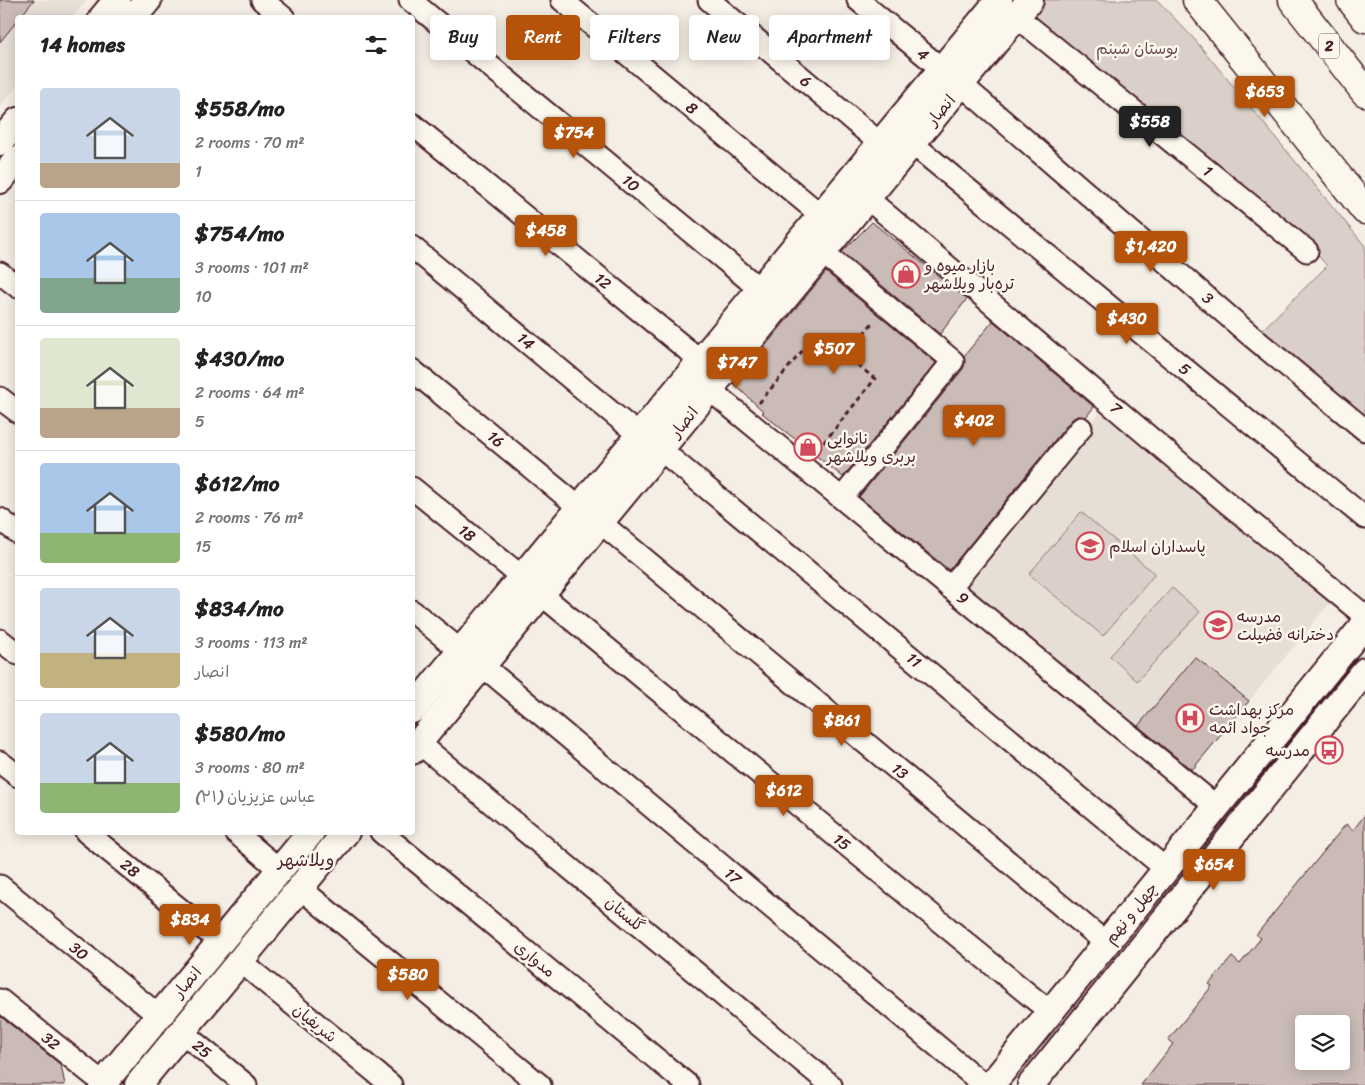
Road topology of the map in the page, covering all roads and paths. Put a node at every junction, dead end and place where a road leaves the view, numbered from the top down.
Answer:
1 (262, 0) edge
2 (410, 0) edge
3 (562, 0) edge
4 (708, 0) edge
5 (858, 0) edge
6 (1197, 0) edge
7 (1293, 0) edge
8 (1351, 0) edge
9 (1015, 5) edge
10 (133, 10) edge
11 (114, 15) edge
12 (280, 15) edge
13 (1365, 18) edge
14 (952, 77) junction
15 (1365, 92) edge
16 (415, 126) edge
17 (15, 136) edge
18 (881, 144) junction
19 (913, 144) junction
20 (10, 162) edge
21 (868, 199) junction
22 (1365, 210) edge
23 (822, 216) junction
24 (415, 249) edge
25 (1307, 251) dead end
26 (823, 253) junction
27 (0, 273) edge
28 (15, 285) edge
29 (761, 290) junction
30 (886, 306) junction
31 (846, 355) junction
32 (702, 362) junction
33 (415, 372) edge
34 (710, 390) junction
35 (0, 398) edge
36 (15, 410) edge
37 (746, 419) junction
38 (1082, 428) dead end
39 (1365, 430) edge
40 (651, 443) junction
41 (804, 467) junction
42 (415, 490) edge
43 (842, 498) junction
44 (590, 515) junction
45 (1365, 518) edge
46 (0, 519) edge
47 (15, 531) edge
48 (522, 578) junction
49 (950, 588) junction
50 (542, 595) junction
51 (415, 613) edge
52 (1365, 616) edge
53 (1365, 624) edge
54 (0, 640) edge
55 (461, 651) junction
56 (15, 652) edge
57 (483, 666) junction
58 (1365, 671) edge
59 (415, 706) edge
60 (416, 747) edge
61 (0, 762) edge
62 (15, 774) edge
63 (1216, 807) junction
64 (90, 835) edge
65 (239, 835) edge
66 (309, 835) edge
67 (344, 835) edge
68 (385, 835) edge
69 (1166, 869) junction
70 (280, 870) junction
71 (0, 886) edge
72 (300, 888) junction
73 (220, 942) junction
74 (1106, 943) junction
75 (240, 961) junction
76 (0, 1000) edge
77 (1050, 1012) junction
78 (159, 1016) junction
79 (182, 1032) junction
80 (102, 1084) edge
81 (138, 1085) edge
82 (246, 1085) edge
83 (391, 1085) edge
84 (540, 1085) edge
85 (688, 1085) edge
86 (832, 1085) edge
87 (984, 1085) edge
88 (991, 1085) edge
89 (1031, 1085) edge

1 - 12 street
2 - 29 street, 10
3 - 23 street, 8
4 - 18 street, 6
5 - 14 street, 4
6 - 22 main road
7 - 15 main road, 2
8 - 13 main road
9 - 14 street, انصار
9 - 25 street, 1
10 - 11 street
14 - 18 street, انصار
14 - 19 street, انصار
14 - 39 street, 3
16 - 32 street, 12
17 - 20 street
18 - 23 street, انصار
19 - 21 street, انصار
19 - 45 street, 5
21 - 26 street, انصار
21 - 52 street, 7
23 - 29 street, انصار
24 - 40 street, 14
26 - 30 street
26 - 34 street, انصار
27 - 28 street
29 - 32 street, انصار
30 - 31 path
30 - 43 street
31 - 37 path
31 - 41 path
32 - 40 street, انصار
33 - 44 street, 16
34 - 37 street, 9
34 - 40 street, انصار
35 - 36 street
37 - 41 street, 9
38 - 49 street
40 - 44 street, انصار
40 - 69 street, 11
41 - 43 street, 9
42 - 48 street, 18
43 - 49 street, 9
44 - 48 street, انصار
44 - 50 street, انصار
44 - 74 street, 13
46 - 47 street
48 - 55 street, انصار
49 - 63 street, 9
50 - 57 street, انصار
50 - 77 street, 15
51 - 55 street
53 - 63 street, چهل و نهم
54 - 56 street
55 - 59 street, انصار
57 - 60 street, انصار
57 - 87 street, 17
58 - 89 street, چهل و نهم
60 - 86 street, گلستان
61 - 62 street
63 - 69 street, چهل و نهم
64 - 73 street, 28
65 - 70 street
66 - 70 street, انصار
67 - 72 street, انصار
68 - 85 street, مدواری
69 - 74 street, چهل و نهم
70 - 73 street, انصار
71 - 78 street, 30
72 - 75 street, انصار
72 - 84 street
73 - 78 street, انصار
74 - 77 street, چهل و نهم
75 - 79 street, انصار
75 - 83 street, شریفیان
76 - 80 street, 32
77 - 88 street, چهل و نهم
78 - 80 street, انصار
79 - 81 street, انصار
79 - 82 street, 25

